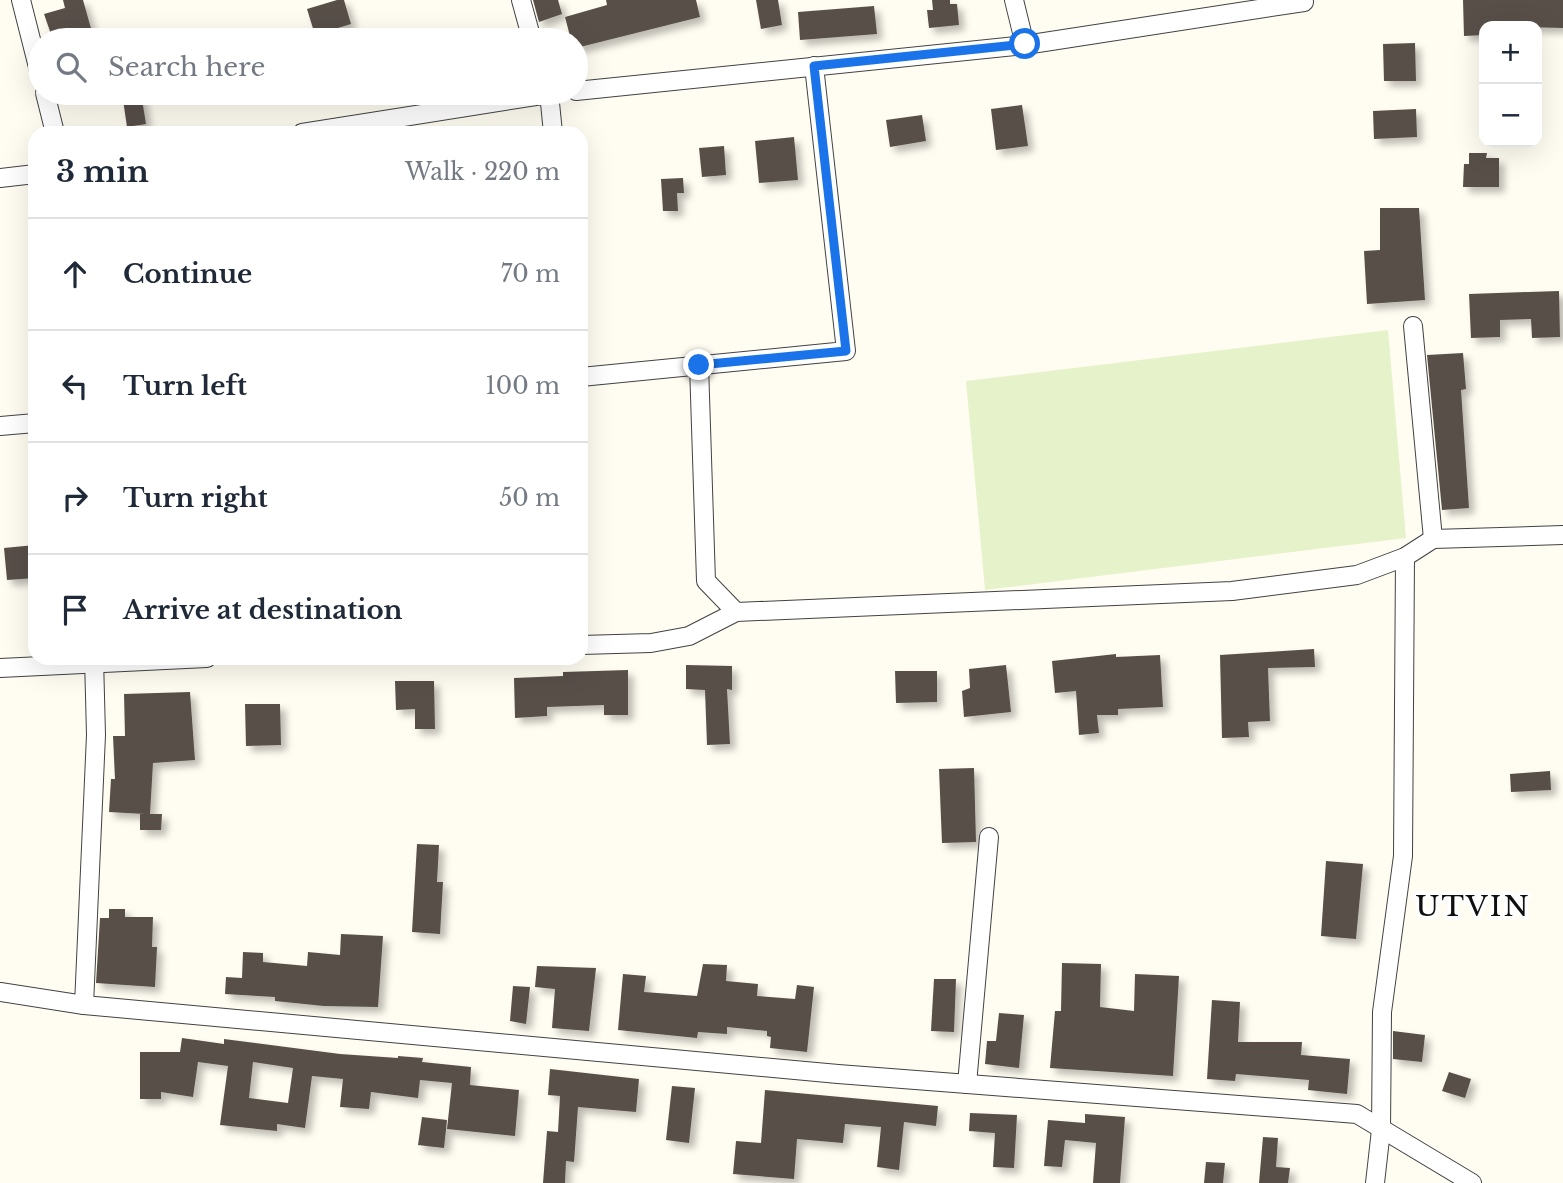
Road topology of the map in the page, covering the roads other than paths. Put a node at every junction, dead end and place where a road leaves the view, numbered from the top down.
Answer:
1 (21, 0) edge
2 (521, 0) edge
3 (1014, 0) edge
4 (1306, 1) edge
5 (28, 28) edge
6 (529, 28) edge
7 (1025, 44) junction
8 (814, 66) junction
9 (588, 90) edge
10 (48, 105) edge
11 (475, 105) edge
12 (550, 105) edge
13 (53, 126) edge
14 (345, 126) edge
15 (552, 126) edge
16 (28, 175) edge
17 (0, 178) edge
18 (1413, 326) dead end
19 (699, 365) junction
20 (588, 376) edge
21 (28, 424) edge
22 (0, 426) edge
23 (1563, 535) edge
24 (1433, 539) junction
25 (1405, 557) junction
26 (736, 612) junction
27 (588, 645) edge
28 (40, 665) edge
29 (94, 665) edge
30 (0, 668) edge
31 (989, 837) dead end
32 (0, 992) edge
33 (84, 1005) junction
34 (967, 1084) junction
35 (1381, 1130) junction
36 (1374, 1183) edge
37 (1472, 1183) edge

1 - 5 street
2 - 6 street
3 - 7 street
4 - 7 street
7 - 8 street
8 - 9 street
8 - 19 street
10 - 13 street
11 - 14 street
12 - 15 street
16 - 17 street
18 - 24 street
19 - 20 street
19 - 26 street
21 - 22 street
23 - 24 street
24 - 25 street
25 - 26 street
25 - 35 street
26 - 27 street
28 - 30 street
29 - 33 street
31 - 34 street
32 - 33 street
33 - 34 street
34 - 35 street
35 - 36 street
35 - 37 street

